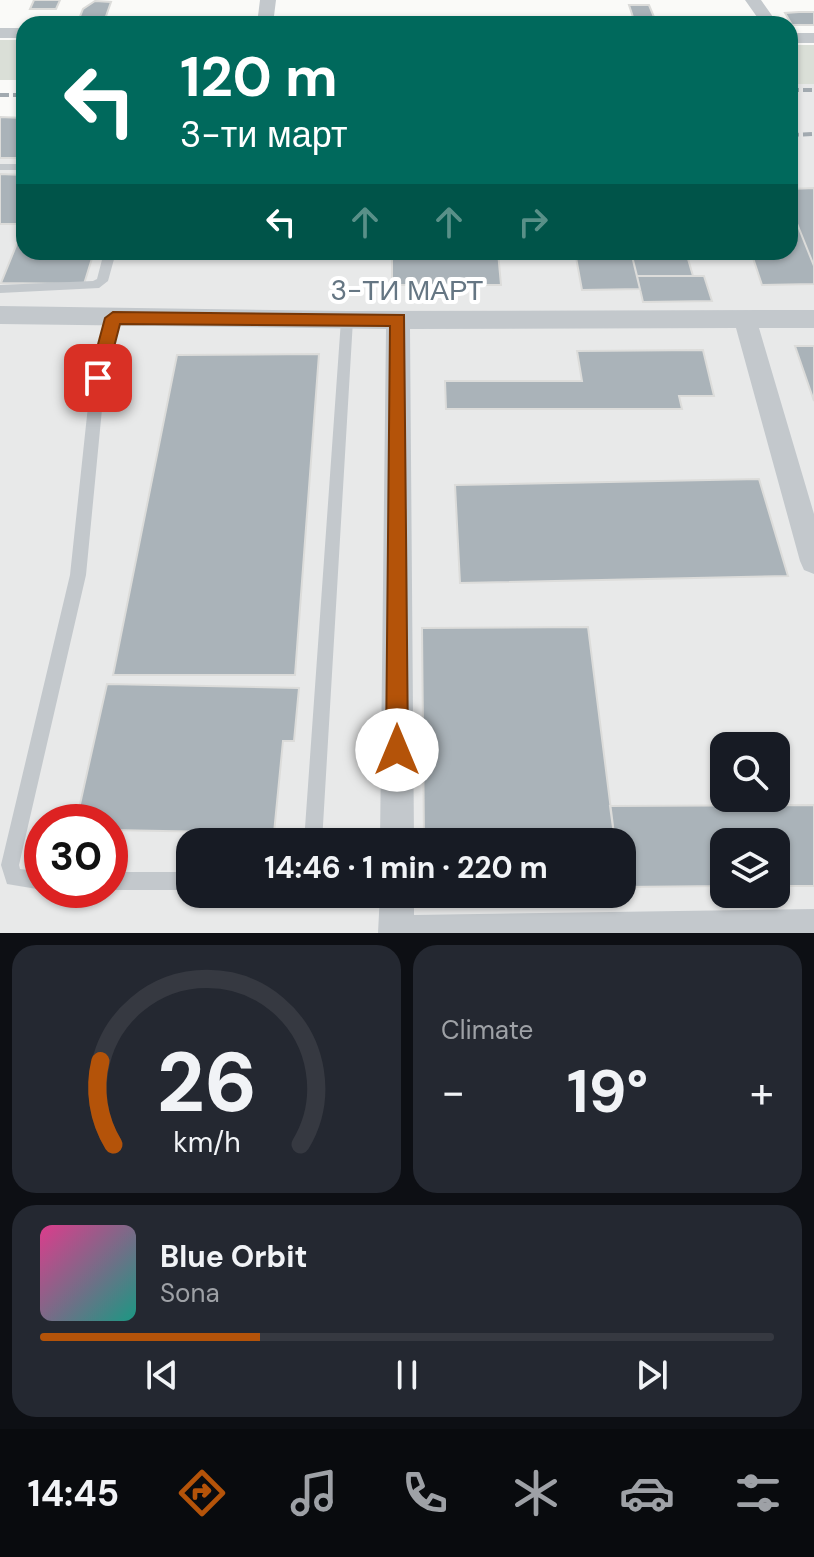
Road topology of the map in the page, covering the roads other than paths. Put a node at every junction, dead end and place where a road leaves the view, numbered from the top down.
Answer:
1 (108, 260) edge
2 (0, 289) edge
3 (0, 315) edge
4 (113, 318) junction
5 (814, 319) edge
6 (347, 320) junction
7 (398, 320) junction
8 (745, 320) junction
9 (814, 561) edge
10 (24, 804) edge
11 (24, 805) edge
12 (314, 828) edge
13 (397, 828) edge
14 (24, 878) edge
15 (128, 881) edge
16 (176, 881) edge
17 (397, 908) edge
18 (814, 927) edge
19 (396, 933) edge

1 - 2 lane
3 - 4 street, 3-ТИ МАРТ
4 - 6 street, 3-ТИ МАРТ
4 - 10 lane
5 - 8 street, 3-ТИ МАРТ
6 - 7 street, 3-ТИ МАРТ
6 - 12 lane
7 - 8 street, 3-ТИ МАРТ
7 - 13 street
8 - 9 street
11 - 14 lane
15 - 16 lane
17 - 19 street
18 - 19 street

